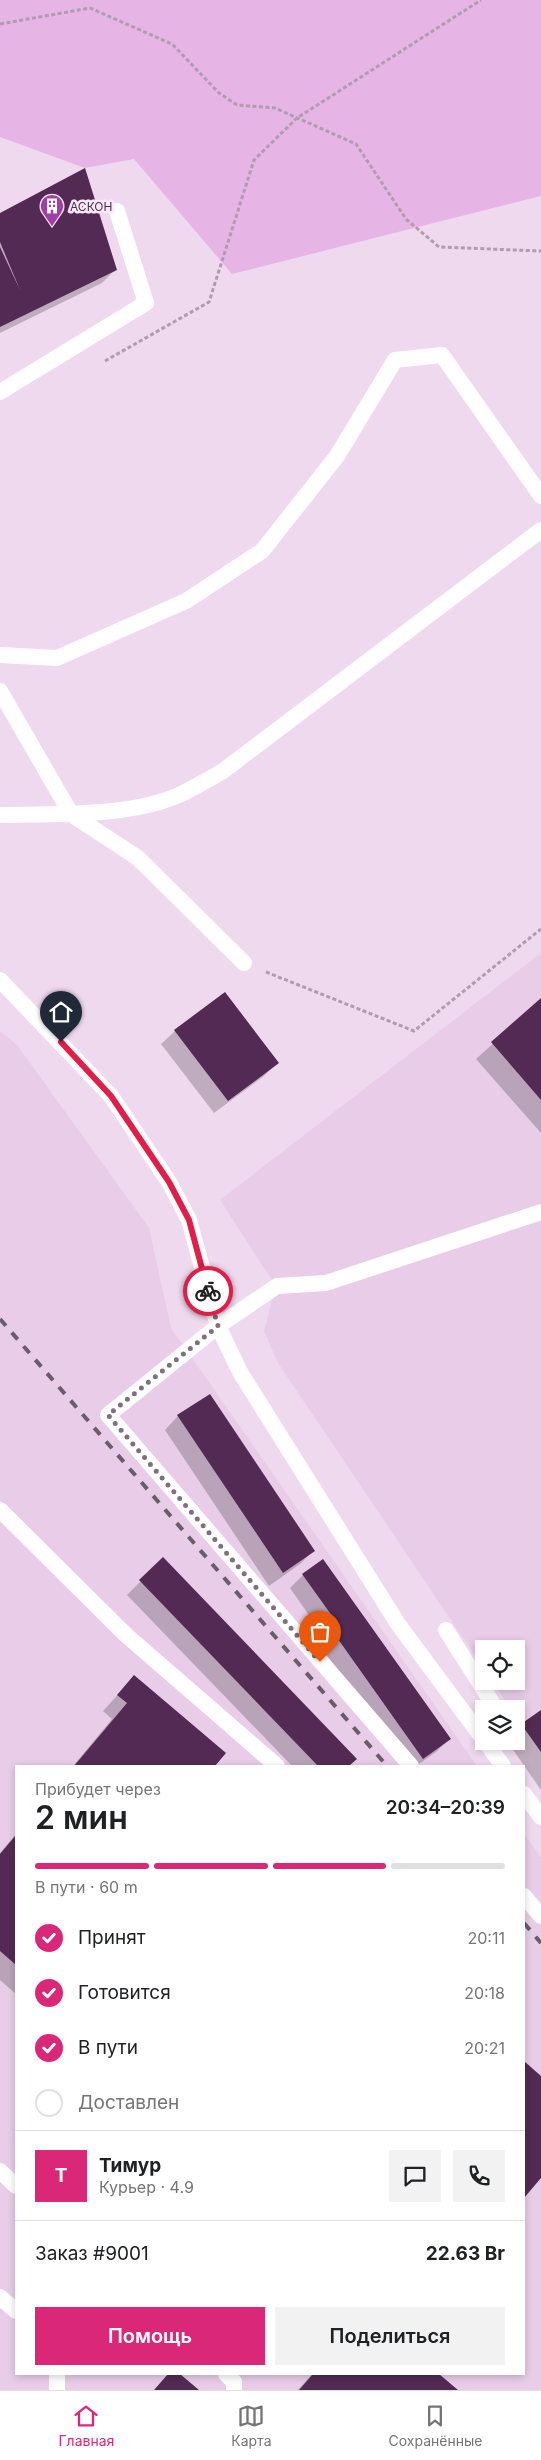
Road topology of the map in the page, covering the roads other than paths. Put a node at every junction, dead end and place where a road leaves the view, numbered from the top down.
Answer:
1 (117, 211) dead end
2 (0, 392) edge
3 (541, 496) edge
4 (541, 530) edge
5 (0, 655) edge
6 (0, 690) edge
7 (5, 713) edge
8 (71, 814) junction
9 (0, 815) edge
10 (244, 963) road end
11 (0, 980) edge
12 (541, 1212) edge
13 (218, 1326) junction
14 (0, 1510) edge
15 (446, 1630) dead end
16 (490, 1700) edge
17 (475, 1725) edge
18 (493, 1750) edge
19 (276, 1765) edge
20 (410, 1765) edge
21 (502, 1765) edge
22 (525, 1795) edge
23 (541, 1817) edge
24 (525, 1897) edge
25 (541, 1916) edge
26 (0, 2172) edge
27 (15, 2185) edge
28 (0, 2297) edge
29 (15, 2310) edge
30 (58, 2375) edge
31 (227, 2375) edge
32 (57, 2390) edge
33 (234, 2390) edge

1 - 2 lane
3 - 5 lane
4 - 8 lane
6 - 7 lane
7 - 8 lane
8 - 9 lane
8 - 10 lane
11 - 13 lane
12 - 13 lane
13 - 17 lane
13 - 20 lane
14 - 19 lane
15 - 16 lane
18 - 21 lane
22 - 23 lane
24 - 25 lane
26 - 27 lane
28 - 29 lane
30 - 32 lane
31 - 33 lane

